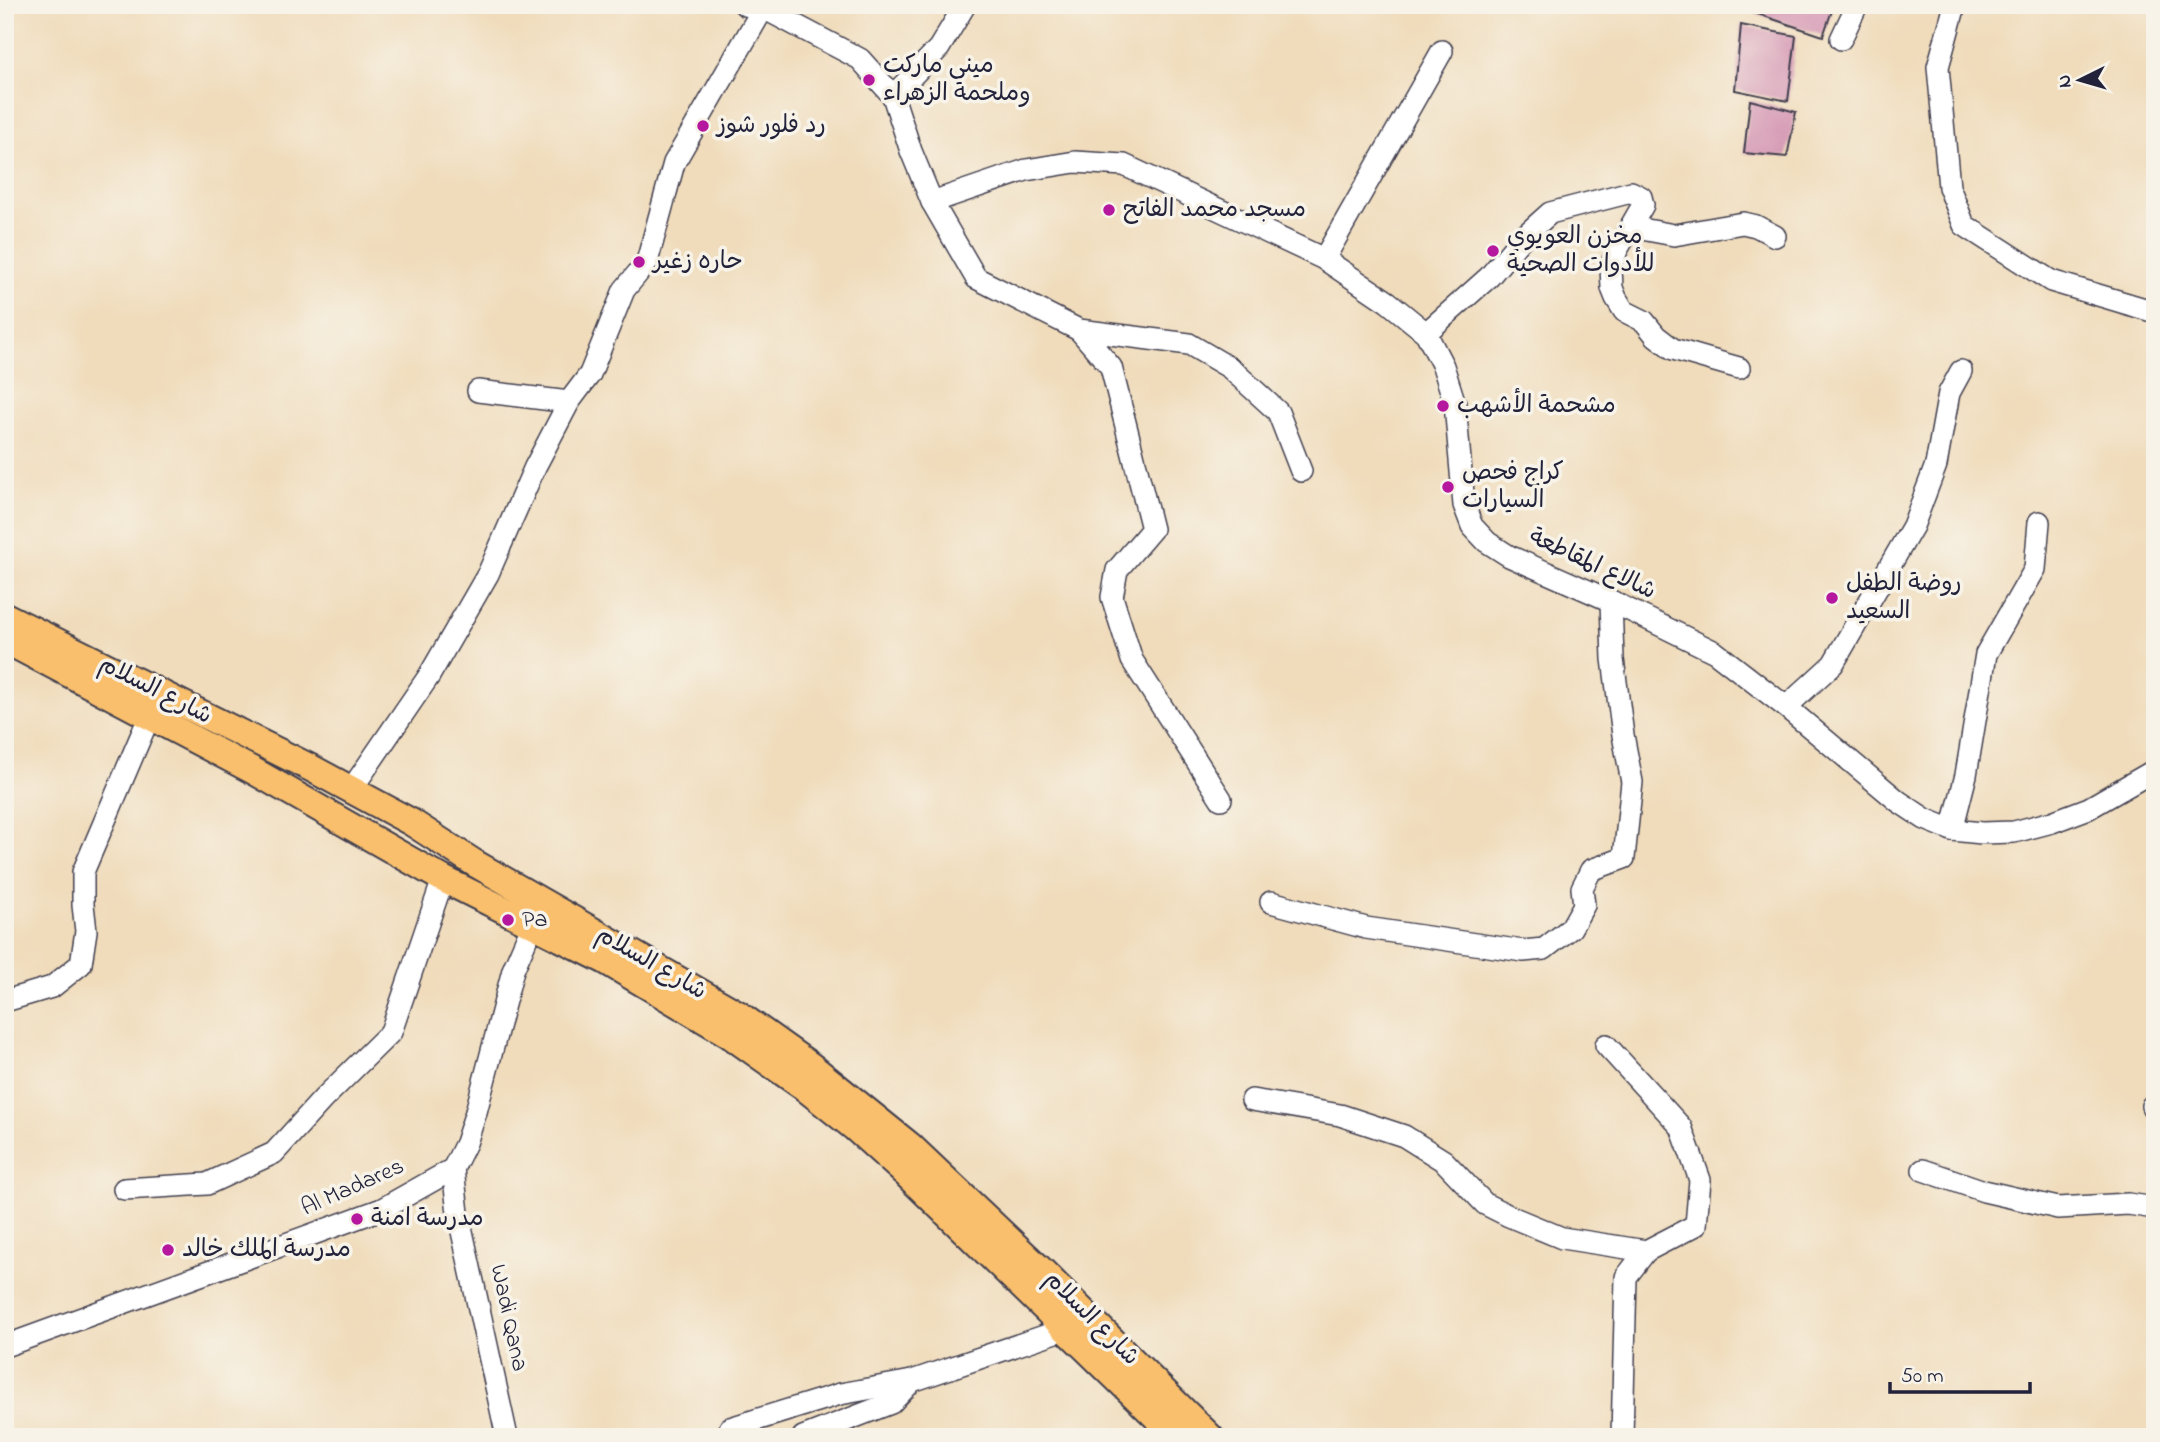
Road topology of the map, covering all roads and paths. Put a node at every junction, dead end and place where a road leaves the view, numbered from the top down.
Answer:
1 (965, 5) edge
2 (1857, 5) edge
3 (1955, 5) edge
4 (758, 6) edge
5 (1841, 39) dead end
6 (1442, 51) dead end
7 (893, 96) junction
8 (932, 202) junction
9 (1631, 227) junction
10 (1775, 236) dead end
11 (1324, 259) junction
12 (2155, 312) edge
13 (1079, 330) junction
14 (1426, 333) junction
15 (1739, 368) dead end
16 (1961, 371) dead end
17 (478, 391) dead end
18 (569, 402) junction
19 (1301, 471) dead end
20 (2039, 522) dead end
21 (1611, 601) junction
22 (5, 617) edge
23 (5, 640) edge
24 (1786, 707) junction
25 (150, 715) junction
26 (2155, 770) edge
27 (351, 790) junction
28 (1221, 799) dead end
29 (1952, 830) junction
30 (443, 879) junction
31 (1270, 902) dead end
32 (538, 913) junction
33 (5, 1001) edge
34 (1606, 1045) dead end
35 (1252, 1100) dead end
36 (453, 1169) junction
37 (1923, 1170) dead end
38 (124, 1189) dead end
39 (2155, 1208) edge
40 (1646, 1251) junction
41 (1065, 1329) junction
42 (5, 1346) edge
43 (912, 1381) junction
44 (730, 1428) dead end
45 (507, 1437) edge
46 (803, 1437) edge
47 (1177, 1437) edge
48 (1210, 1437) edge
49 (1622, 1437) edge

1 - 7 street
2 - 5 street
3 - 12 street
4 - 7 street
4 - 18 street
6 - 11 street
7 - 8 street
8 - 11 street, شالاع المقاطعة
8 - 13 street
9 - 10 street
9 - 14 street
9 - 15 street
11 - 14 street, شالاع المقاطعة
13 - 19 street
13 - 28 street
14 - 21 street, شالاع المقاطعة
16 - 24 street
17 - 18 street
18 - 27 street
20 - 29 street
21 - 24 street, شالاع المقاطعة
21 - 31 street
22 - 27 main road, شارع السلام
23 - 25 main road, شارع السلام
24 - 29 street, شالاع المقاطعة
25 - 30 main road, شارع السلام
25 - 33 street
26 - 29 street, شالاع المقاطعة
27 - 32 main road, شارع السلام
30 - 32 main road, شارع السلام
30 - 38 street
32 - 36 street
32 - 41 main road, شارع السلام
32 - 48 main road, شارع السلام
34 - 40 street
35 - 40 street
36 - 42 street, Al Madares
36 - 45 street, Wadi Qana
37 - 39 street
40 - 49 street
41 - 43 street
41 - 47 main road, شارع السلام
43 - 44 street
43 - 46 street

